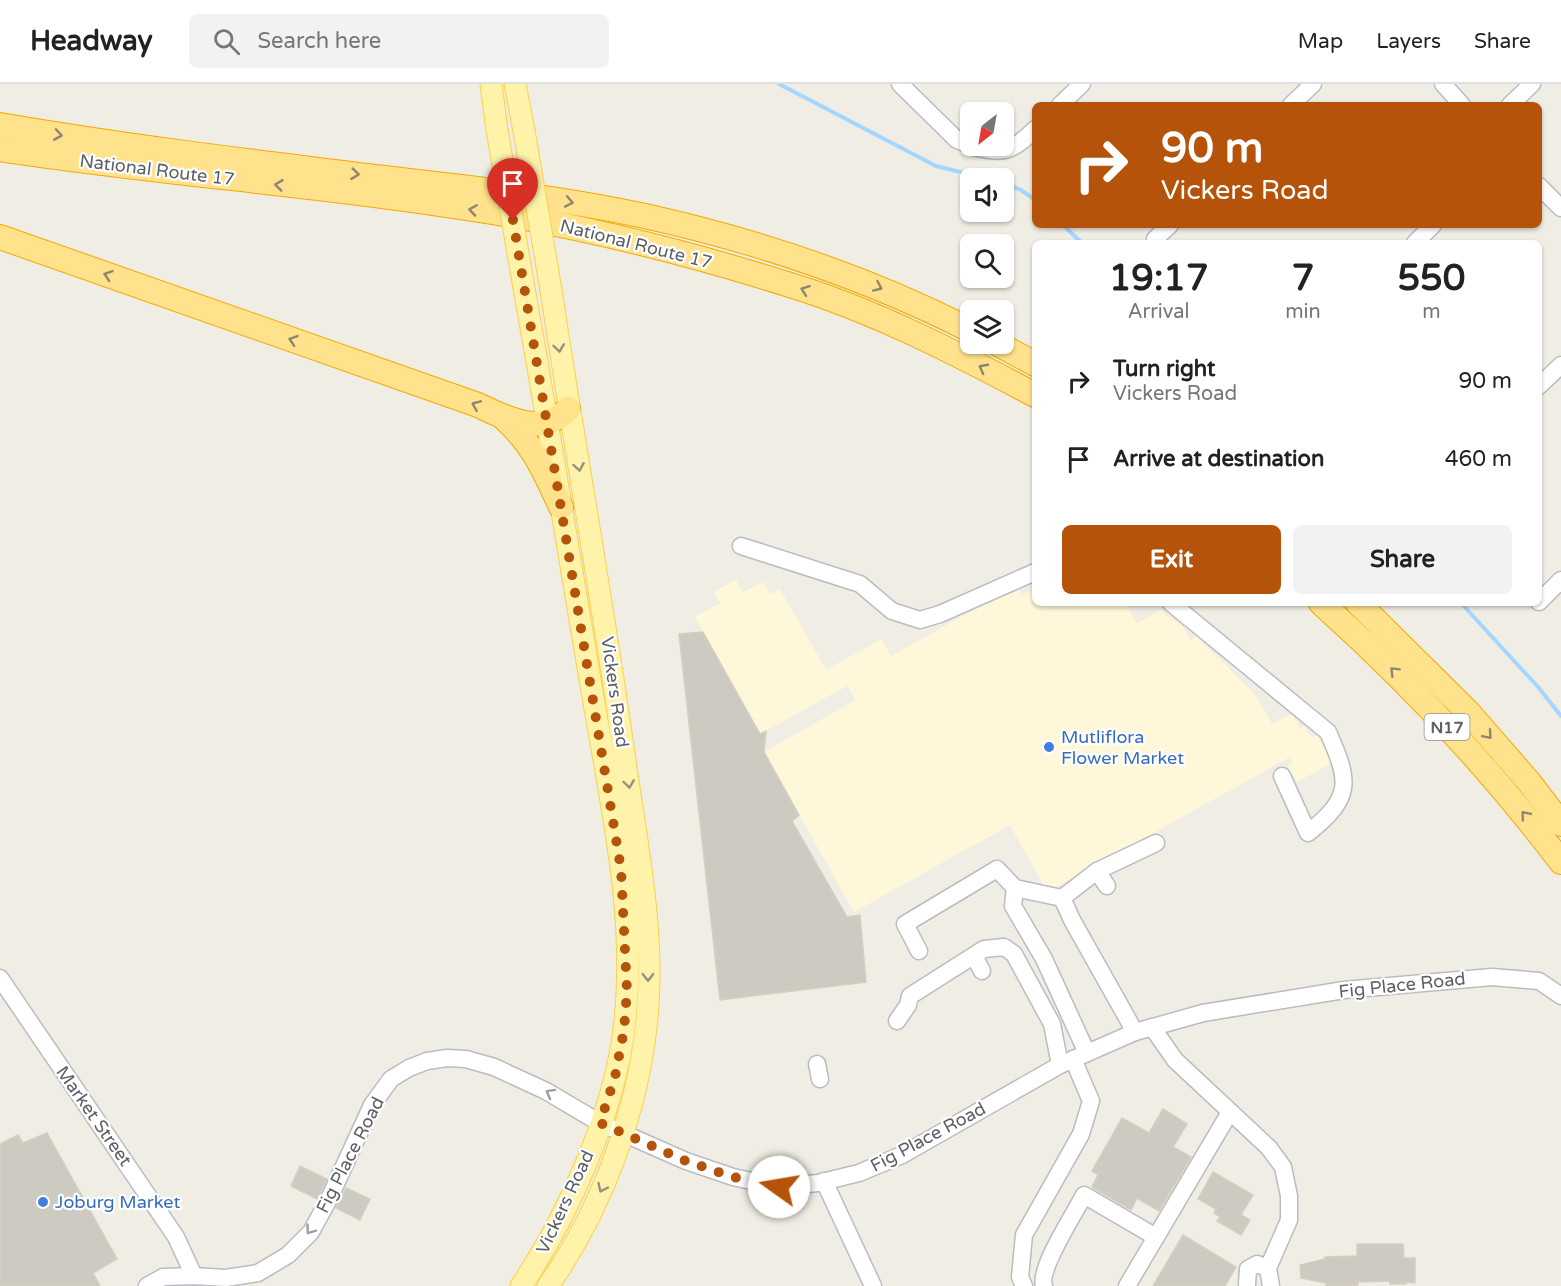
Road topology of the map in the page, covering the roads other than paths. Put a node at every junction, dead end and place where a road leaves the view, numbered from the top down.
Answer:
1 (491, 84) edge
2 (515, 84) edge
3 (900, 84) edge
4 (1082, 84) edge
5 (1313, 84) edge
6 (1443, 84) edge
7 (1532, 84) edge
8 (1063, 102) edge
9 (1294, 102) edge
10 (1459, 102) edge
11 (1513, 102) edge
12 (0, 125) edge
13 (1032, 132) edge
14 (960, 139) edge
15 (1014, 148) edge
16 (0, 149) edge
17 (1542, 189) edge
18 (1561, 208) edge
19 (1167, 228) edge
20 (1430, 228) edge
21 (0, 237) edge
22 (1155, 239) dead end
23 (1418, 240) edge
24 (960, 325) edge
25 (1014, 353) edge
26 (1032, 362) edge
27 (1561, 365) edge
28 (1542, 383) edge
29 (1032, 393) edge
30 (568, 409) junction
31 (502, 417) junction
32 (546, 422) junction
33 (561, 507) junction
34 (741, 546) dead end
35 (1032, 573) edge
36 (1561, 580) edge
37 (1542, 599) edge
38 (1175, 606) edge
39 (1324, 606) edge
40 (1361, 606) edge
41 (1282, 776) dead end
42 (1561, 824) edge
43 (1156, 843) dead end
44 (1561, 862) edge
45 (1097, 871) junction
46 (1107, 886) dead end
47 (1015, 888) junction
48 (1062, 898) junction
49 (919, 951) dead end
50 (974, 956) junction
51 (982, 971) dead end
52 (0, 978) edge
53 (1561, 996) edge
54 (897, 1021) dead end
55 (1152, 1027) junction
56 (1135, 1032) junction
57 (1073, 1059) junction
58 (1230, 1112) junction
59 (600, 1123) junction
60 (622, 1133) junction
61 (824, 1181) junction
62 (1156, 1237) junction
63 (1268, 1268) junction
64 (194, 1276) junction
65 (1248, 1285) edge
66 (147, 1286) edge
67 (521, 1286) edge
68 (548, 1286) edge
69 (873, 1286) edge
70 (1024, 1286) edge
71 (1044, 1286) edge
72 (1127, 1286) edge
73 (1271, 1286) edge

1 - 32 main road, Vickers Road, bridge
2 -> 30 main road, Vickers Road, bridge
3 - 14 street
4 - 8 street
5 - 9 street
6 - 10 street
7 - 11 street
12 -> 24 highway
13 - 15 street
29 -> 16 highway, National Route 17
17 - 18 street
19 - 22 street
20 - 23 street
31 -> 21 highway
25 - 26 highway
27 - 28 street
30 - 32 highway
30 -> 60 main road, Vickers Road
31 - 32 highway
31 - 33 highway
32 - 33 main road, Vickers Road
33 - 59 main road, Vickers Road
34 - 35 street
36 - 37 street
38 - 41 street
44 -> 39 highway, N17
40 -> 42 highway, N17
43 - 45 street
45 - 46 street
45 - 48 street
47 - 48 street
47 - 49 street
47 - 57 street
48 - 56 street
50 - 51 street
50 - 54 street
50 - 57 street
52 - 64 street, Market Street
53 - 55 street, Fig Place Road
55 - 56 street, Fig Place Road
55 - 58 street
56 - 57 street, Fig Place Road
57 - 61 street, Fig Place Road
57 - 70 street
58 - 62 street
58 - 63 street
59 - 60 street, Fig Place Road
59 -> 64 street, Fig Place Road
59 - 67 main road, Vickers Road
60 - 61 street, Fig Place Road
60 -> 68 main road, Vickers Road
61 - 69 street
62 - 71 street
62 - 72 street
63 - 65 street
63 - 73 street
64 - 66 street

